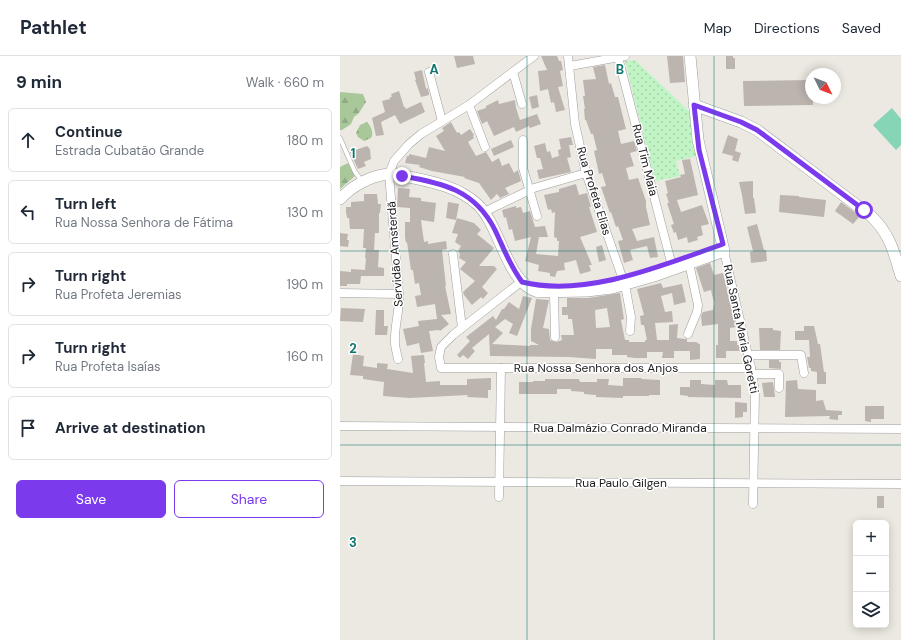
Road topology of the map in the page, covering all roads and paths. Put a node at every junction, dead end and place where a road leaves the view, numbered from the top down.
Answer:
1 (534, 56) edge
2 (568, 56) edge
3 (690, 56) edge
4 (622, 57) edge
5 (570, 66) junction
6 (429, 72) dead end
7 (512, 72) junction
8 (522, 104) dead end
9 (469, 105) junction
10 (694, 105) junction
11 (442, 121) junction
12 (340, 138) edge
13 (523, 140) dead end
14 (485, 147) dead end
15 (586, 173) junction
16 (389, 174) junction
17 (362, 181) junction
18 (530, 190) junction
19 (340, 199) edge
20 (484, 212) junction
21 (537, 216) dead end
22 (724, 247) junction
23 (453, 254) dead end
24 (671, 262) junction
25 (689, 264) junction
26 (901, 276) edge
27 (624, 281) junction
28 (522, 282) junction
29 (340, 293) edge
30 (554, 293) junction
31 (399, 294) junction
32 (462, 328) junction
33 (630, 331) dead end
34 (688, 334) dead end
35 (555, 337) dead end
36 (748, 355) junction
37 (398, 359) dead end
38 (501, 368) junction
39 (752, 371) junction
40 (804, 373) dead end
41 (780, 388) dead end
42 (340, 426) edge
43 (500, 427) junction
44 (755, 428) junction
45 (901, 429) edge
46 (340, 481) edge
47 (499, 482) junction
48 (754, 483) junction
49 (901, 484) edge
50 (499, 497) dead end
51 (753, 504) dead end

1 - 7 street
2 - 5 street, Rua Profeta Elias
3 - 10 street
4 - 5 street
4 - 24 street, Rua Tim Maia
5 - 15 street, Rua Profeta Elias
6 - 11 street
7 - 8 street
7 - 9 street
9 - 11 street
9 - 14 street
10 - 22 street
10 - 26 street
11 - 16 street
12 - 17 lane
13 - 18 street
15 - 18 street
15 - 27 street, Rua Profeta Elias
16 - 17 street
16 - 20 street
16 - 31 street, Servidão Amsterdã
17 - 19 street
18 - 20 street
18 - 21 street
20 - 28 street
22 - 24 street
22 - 25 street
22 - 36 street, Rua Santa Maria Goretti
23 - 32 street
24 - 27 street
25 - 27 street
25 - 34 street
27 - 28 street
27 - 30 street
27 - 33 street, Rua Profeta Elias
28 - 30 street
28 - 32 street
29 - 31 street
30 - 35 street
31 - 37 street, Servidão Amsterdã
32 - 38 street, Rua Nossa Senhora dos Anjos
36 - 39 street, Rua Santa Maria Goretti
36 - 40 street
38 - 39 street, Rua Nossa Senhora dos Anjos
38 - 43 street
39 - 41 street, Rua Nossa Senhora dos Anjos
39 - 44 street, Rua Santa Maria Goretti
42 - 43 street, Rua Dalmázio Conrado Miranda
43 - 44 street, Rua Dalmázio Conrado Miranda
43 - 47 street
44 - 45 street, Rua Dalmázio Conrado Miranda
44 - 48 street, Rua Santa Maria Goretti
46 - 47 street, Rua Paulo Gilgen
47 - 48 street, Rua Paulo Gilgen
47 - 50 street
48 - 49 street, Rua Paulo Gilgen
48 - 51 street, Rua Santa Maria Goretti

